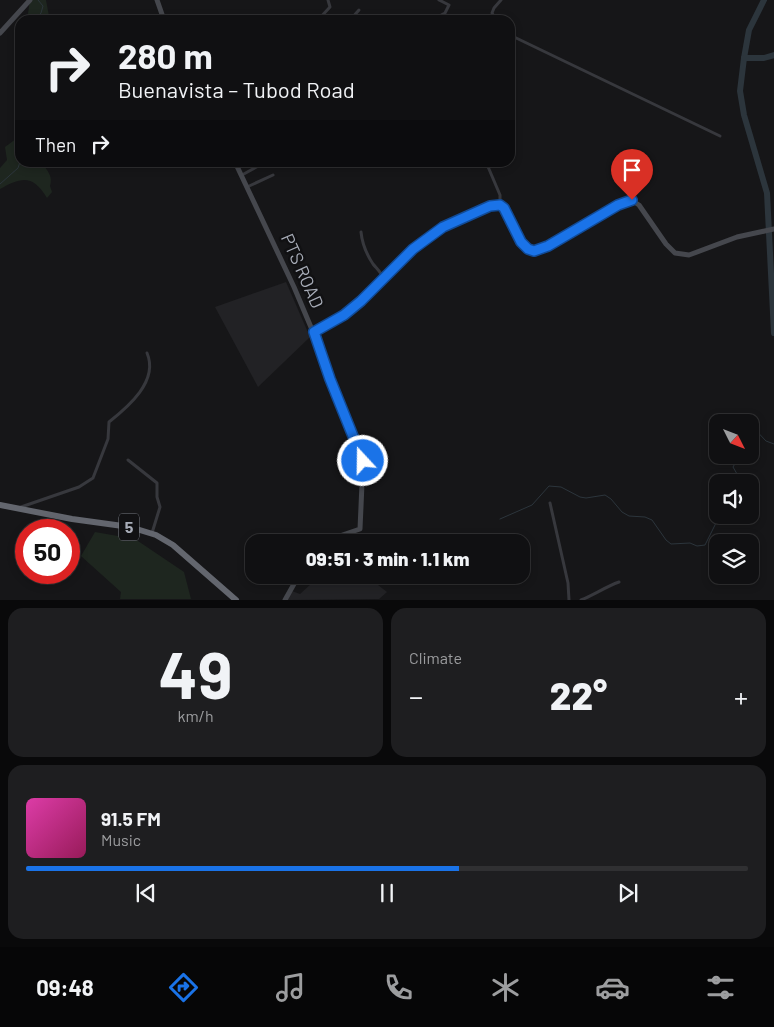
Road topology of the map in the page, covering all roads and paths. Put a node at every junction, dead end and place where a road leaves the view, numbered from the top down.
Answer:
1 (30, 0) edge
2 (157, 0) edge
3 (328, 0) edge
4 (439, 0) edge
5 (501, 0) edge
6 (359, 10) dead end
7 (16, 15) edge
8 (162, 15) edge
9 (323, 15) edge
10 (354, 15) edge
11 (440, 15) edge
12 (493, 15) edge
13 (15, 16) edge
14 (0, 32) edge
15 (515, 39) edge
16 (720, 136) dead end
17 (237, 167) edge
18 (256, 167) edge
19 (488, 167) edge
20 (241, 175) junction
21 (273, 175) dead end
22 (247, 187) junction
23 (500, 205) junction
24 (774, 229) edge
25 (361, 232) dead end
26 (383, 278) junction
27 (314, 332) junction
28 (147, 354) dead end
29 (128, 460) dead end
30 (550, 504) dead end
31 (0, 505) edge
32 (19, 508) junction
33 (152, 534) junction
34 (345, 534) edge
35 (619, 582) dead end
36 (294, 584) edge
37 (236, 600) edge
38 (285, 600) edge
39 (569, 600) edge
40 (581, 600) edge

1 - 7 main road
2 - 8 main road
3 - 9 street
4 - 11 street
5 - 12 street
6 - 10 street
13 - 14 main road
15 - 16 street
17 - 20 main road, PTS ROAD
18 - 20 street
19 - 23 street
20 - 22 main road, PTS ROAD
21 - 22 street
22 - 27 main road, PTS ROAD
23 - 24 main road
23 - 26 main road
25 - 26 street
26 - 27 main road
27 - 34 main road, PTS ROAD
28 - 32 street
29 - 33 street
30 - 39 street
31 - 32 highway, 5
32 - 33 highway, 5
33 - 37 highway, 5
35 - 40 street
36 - 38 main road

